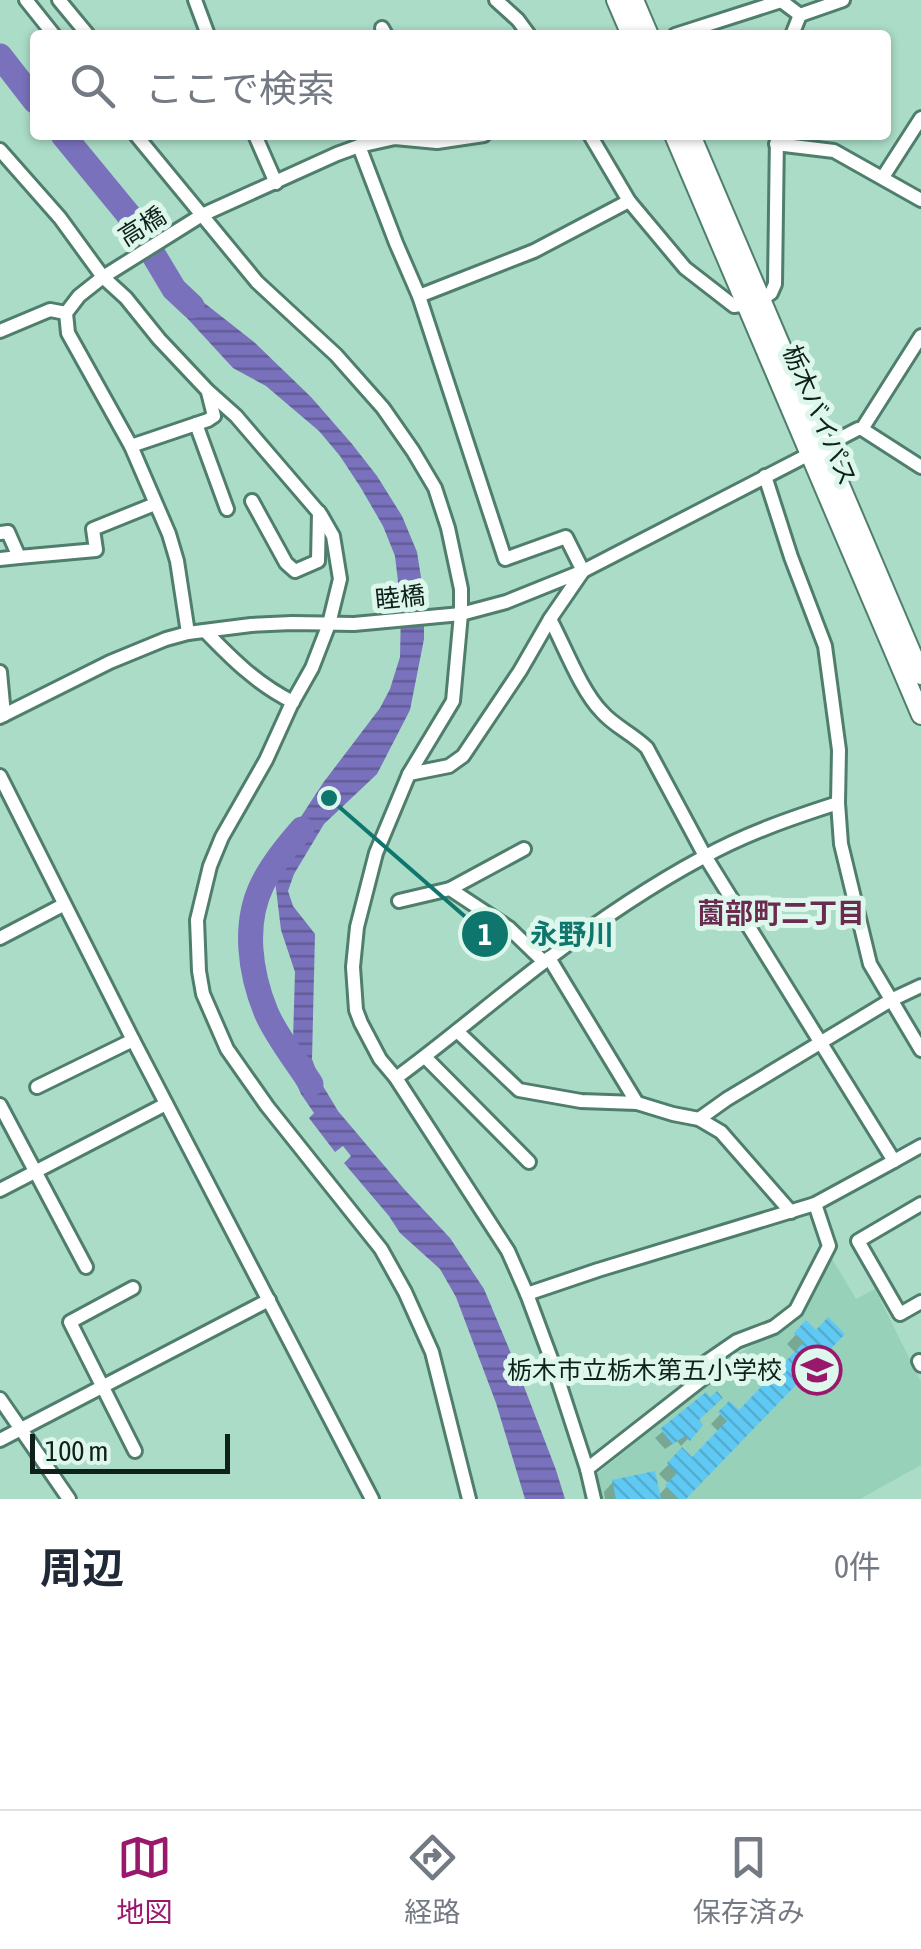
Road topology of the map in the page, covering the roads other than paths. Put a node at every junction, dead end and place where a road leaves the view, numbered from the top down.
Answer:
1 (26, 0) edge
2 (59, 0) edge
3 (196, 0) edge
4 (496, 0) edge
5 (616, 0) edge
6 (634, 0) edge
7 (843, 0) edge
8 (781, 1) edge
9 (800, 16) junction
10 (50, 30) edge
11 (84, 30) edge
12 (206, 30) edge
13 (525, 30) edge
14 (631, 30) edge
15 (647, 30) edge
16 (691, 30) edge
17 (794, 30) edge
18 (921, 118) edge
19 (140, 140) edge
20 (256, 140) edge
21 (386, 140) edge
22 (593, 140) edge
23 (676, 140) edge
24 (693, 140) edge
25 (776, 140) edge
26 (781, 140) edge
27 (359, 146) junction
28 (0, 150) edge
29 (883, 177) junction
30 (276, 183) junction
31 (921, 200) edge
32 (629, 201) junction
33 (196, 219) junction
34 (103, 277) junction
35 (419, 296) junction
36 (754, 302) junction
37 (66, 313) junction
38 (0, 331) edge
39 (921, 336) edge
40 (208, 391) junction
41 (196, 424) junction
42 (862, 429) junction
43 (131, 446) junction
44 (816, 450) junction
45 (921, 466) edge
46 (765, 476) junction
47 (252, 501) dead end
48 (154, 504) junction
49 (227, 509) dead end
50 (319, 512) junction
51 (0, 533) edge
52 (19, 557) junction
53 (0, 560) edge
54 (583, 571) junction
55 (456, 614) junction
56 (550, 618) junction
57 (329, 624) junction
58 (205, 631) junction
59 (188, 634) junction
60 (0, 672) edge
61 (921, 674) edge
62 (293, 702) junction
63 (921, 715) edge
64 (2, 716) edge
65 (409, 774) junction
66 (0, 776) edge
67 (838, 803) junction
68 (524, 849) dead end
69 (706, 856) junction
70 (450, 888) junction
71 (399, 901) dead end
72 (63, 905) junction
73 (0, 938) edge
74 (547, 960) junction
75 (921, 986) edge
76 (891, 1000) junction
77 (457, 1031) junction
78 (132, 1040) junction
79 (822, 1042) junction
80 (921, 1050) edge
81 (425, 1057) junction
82 (396, 1078) junction
83 (37, 1088) dead end
84 (636, 1103) junction
85 (166, 1104) junction
86 (0, 1105) edge
87 (699, 1119) junction
88 (921, 1146) edge
89 (894, 1161) junction
90 (529, 1162) dead end
91 (36, 1172) junction
92 (0, 1190) edge
93 (815, 1204) junction
94 (921, 1204) edge
95 (791, 1212) junction
96 (86, 1268) dead end
97 (133, 1288) dead end
98 (527, 1294) junction
99 (269, 1300) junction
100 (921, 1302) edge
101 (102, 1386) junction
102 (0, 1399) edge
103 (20, 1429) junction
104 (0, 1440) edge
105 (135, 1450) dead end
106 (587, 1469) junction
107 (371, 1498) edge
108 (69, 1499) edge
109 (469, 1499) edge
110 (594, 1499) edge

1 - 10 street
2 - 11 street
3 - 12 street
4 - 13 street
5 - 14 main road
6 - 15 main road
7 - 9 street
8 - 9 street
8 - 16 street
9 - 17 street
18 - 29 street
19 - 33 street
20 - 30 street
21 - 27 street, 高橋
22 - 32 street
23 - 36 main road, 栃木バイパス
24 - 36 main road, 栃木バイパス
25 - 36 street
26 - 29 street
27 - 30 street, 高橋
27 - 35 street
28 - 34 street
29 - 31 street
30 - 33 street, 高橋
32 - 35 street
32 - 36 street
33 - 34 street, 高橋
33 - 55 street
34 - 37 street, 高橋
34 - 40 street
35 - 54 street
36 - 44 main road, 栃木バイパス
37 - 38 street
37 - 43 street
39 - 42 street
40 - 41 street
40 - 50 street
41 - 43 street
41 - 49 street
42 - 44 street, 睦橋
42 - 45 street
43 - 48 street
44 - 46 street, 睦橋
44 - 61 main road, 栃木バイパス
44 - 63 main road, 栃木バイパス
46 - 54 street, 睦橋
46 - 67 street
47 - 50 street
48 - 52 street
48 - 59 street
50 - 57 street
51 - 52 street
52 - 53 street
54 - 55 street, 睦橋
54 - 56 street
55 - 57 street, 睦橋
55 - 65 street
56 - 65 street
56 - 69 street
57 - 58 street, 睦橋
57 - 62 street
58 - 59 street, 睦橋
58 - 62 street
59 - 64 street, 睦橋
60 - 64 street
62 - 109 street
65 - 82 street
66 - 72 street
67 - 69 street
67 - 76 street
68 - 70 street
69 - 74 street
69 - 79 street
70 - 71 street
70 - 74 street
72 - 73 street
72 - 78 street
74 - 77 street
74 - 84 street
75 - 76 street
76 - 79 street
76 - 80 street
77 - 81 street
77 - 84 street
78 - 83 street
78 - 85 street
79 - 87 street
79 - 89 street
81 - 82 street
81 - 90 street
82 - 98 street
84 - 87 street
85 - 91 street
85 - 99 street
86 - 91 street
87 - 95 street
88 - 89 street
89 - 93 street
91 - 92 street
91 - 96 street
93 - 95 street
93 - 106 street
94 - 100 street
95 - 98 street
97 - 101 street
98 - 106 street
99 - 101 street
99 - 107 street
101 - 103 street
101 - 105 street
102 - 103 street
103 - 104 street
103 - 108 street
106 - 110 street

